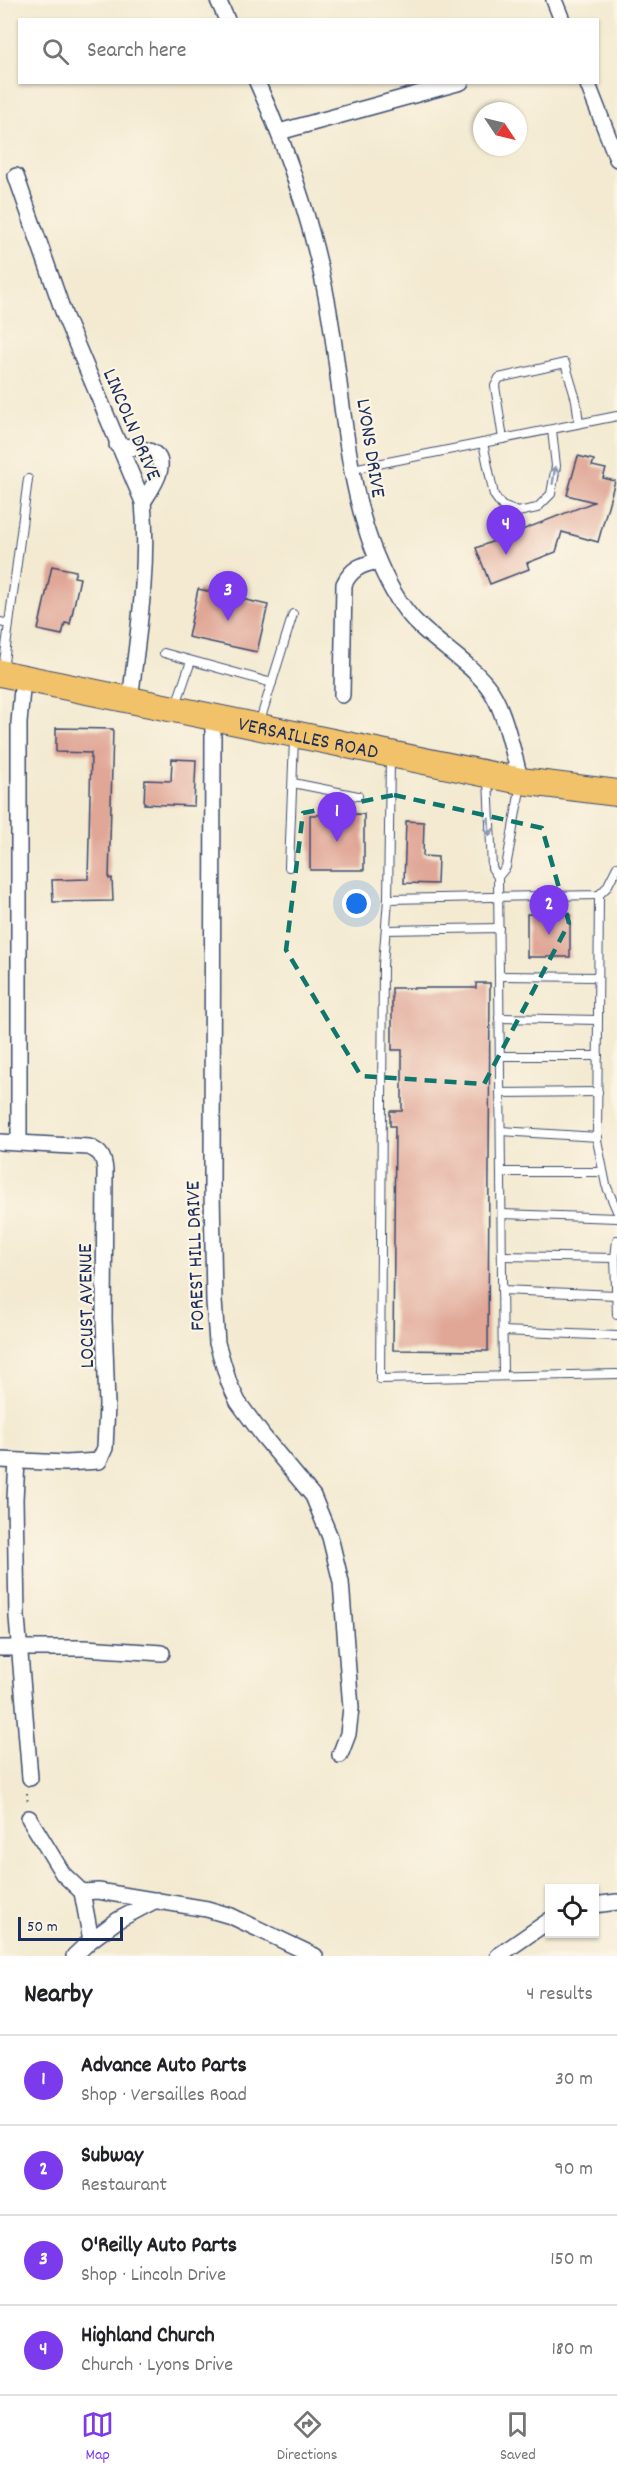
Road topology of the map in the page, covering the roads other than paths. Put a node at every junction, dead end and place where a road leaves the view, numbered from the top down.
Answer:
1 (218, 0) edge
2 (554, 0) edge
3 (226, 18) edge
4 (561, 18) edge
5 (257, 84) edge
6 (454, 84) edge
7 (588, 84) edge
8 (279, 132) junction
9 (617, 159) edge
10 (16, 176) dead end
11 (617, 416) edge
12 (579, 423) junction
13 (552, 429) junction
14 (503, 439) junction
15 (483, 443) junction
16 (117, 445) junction
17 (353, 469) junction
18 (28, 479) dead end
19 (143, 502) junction
20 (378, 561) junction
21 (293, 614) dead end
22 (4, 623) edge
23 (164, 653) dead end
24 (191, 661) junction
25 (9, 675) edge
26 (272, 683) junction
27 (342, 695) dead end
28 (130, 700) junction
29 (175, 710) junction
30 (213, 718) junction
31 (258, 727) junction
32 (294, 735) junction
33 (390, 754) junction
34 (488, 774) junction
35 (521, 781) junction
36 (292, 783) junction
37 (617, 794) edge
38 (358, 796) dead end
39 (289, 867) dead end
40 (617, 867) edge
41 (498, 878) junction
42 (599, 896) junction
43 (498, 897) junction
44 (388, 899) junction
45 (498, 928) junction
46 (386, 930) junction
47 (499, 976) junction
48 (598, 978) junction
49 (499, 1018) junction
50 (598, 1020) junction
51 (500, 1056) junction
52 (598, 1056) junction
53 (598, 1092) junction
54 (500, 1093) junction
55 (501, 1131) junction
56 (598, 1137) junction
57 (0, 1142) edge
58 (20, 1142) junction
59 (501, 1172) junction
60 (603, 1172) junction
61 (617, 1211) edge
62 (502, 1215) junction
63 (617, 1218) edge
64 (617, 1240) edge
65 (502, 1256) junction
66 (615, 1258) junction
67 (502, 1290) junction
68 (616, 1295) edge
69 (617, 1316) edge
70 (503, 1331) junction
71 (617, 1336) edge
72 (617, 1374) edge
73 (503, 1376) junction
74 (0, 1460) edge
75 (17, 1461) junction
76 (0, 1648) edge
77 (19, 1648) junction
78 (162, 1653) dead end
79 (340, 1755) dead end
80 (30, 1778) road end
81 (29, 1818) road end
82 (82, 1892) junction
83 (156, 1900) junction
84 (617, 1902) edge
85 (599, 1904) edge
86 (545, 1923) edge
87 (91, 1940) junction
88 (74, 1956) edge
89 (315, 1956) edge
90 (498, 1956) edge

1 - 3 street
2 - 4 street
5 - 8 street, LYONS DRIVE
6 - 8 street
7 - 9 street
8 - 17 street, LYONS DRIVE
10 - 16 street, LINCOLN DRIVE
11 - 12 lane
12 - 13 lane
12 - 14 lane
13 - 14 lane
15 -> 13 lane
14 - 15 lane
15 - 17 lane
16 - 19 street, LINCOLN DRIVE
16 - 19 street
17 - 20 street, LYONS DRIVE
18 - 22 lane
19 - 28 street, LINCOLN DRIVE
20 - 27 street
20 - 35 street, LYONS DRIVE
21 - 26 lane
22 - 25 lane
23 - 24 lane
24 - 26 lane
24 - 29 lane
25 - 28 highway, VERSAILLES ROAD
25 - 58 street
26 - 31 lane
28 - 29 highway, VERSAILLES ROAD
29 - 30 highway, VERSAILLES ROAD
30 - 31 highway, VERSAILLES ROAD
30 - 79 street, FOREST HILL DRIVE
31 - 32 highway, VERSAILLES ROAD
32 - 33 highway, VERSAILLES ROAD
32 - 36 lane
33 - 34 highway, VERSAILLES ROAD
33 - 44 lane
34 - 35 highway, VERSAILLES ROAD
34 -> 41 lane
35 - 37 highway, VERSAILLES ROAD
35 - 41 lane
36 - 38 lane
36 - 39 lane
40 - 42 lane
41 - 43 lane
42 - 43 lane
42 - 48 lane
43 - 44 lane
43 - 45 lane
44 - 46 lane
45 - 46 lane
45 - 47 lane
46 - 73 lane
47 - 48 lane
47 - 49 lane
48 - 50 lane
49 - 50 lane
49 - 51 lane
50 - 52 lane
51 - 52 lane
51 - 54 lane
52 - 53 lane
53 - 54 lane
53 - 56 lane
54 - 55 lane
55 - 56 lane
55 - 59 lane
56 - 60 lane
57 - 58 street
58 - 75 street, LOCUST AVENUE
59 - 60 lane
59 - 62 lane
60 - 61 lane
62 - 63 lane
62 - 65 lane
64 - 66 lane
65 - 66 lane
65 - 67 lane
66 - 68 lane
67 - 68 lane
67 - 70 lane
68 - 69 lane
70 - 71 lane
70 - 73 lane
72 - 73 lane
74 - 75 street
75 - 77 street
76 - 77 street
77 - 78 street
77 - 80 street
81 - 82 street
82 - 83 street
82 - 87 street
83 - 87 street
83 - 89 street
84 - 85 street
86 - 90 street
87 - 88 street

